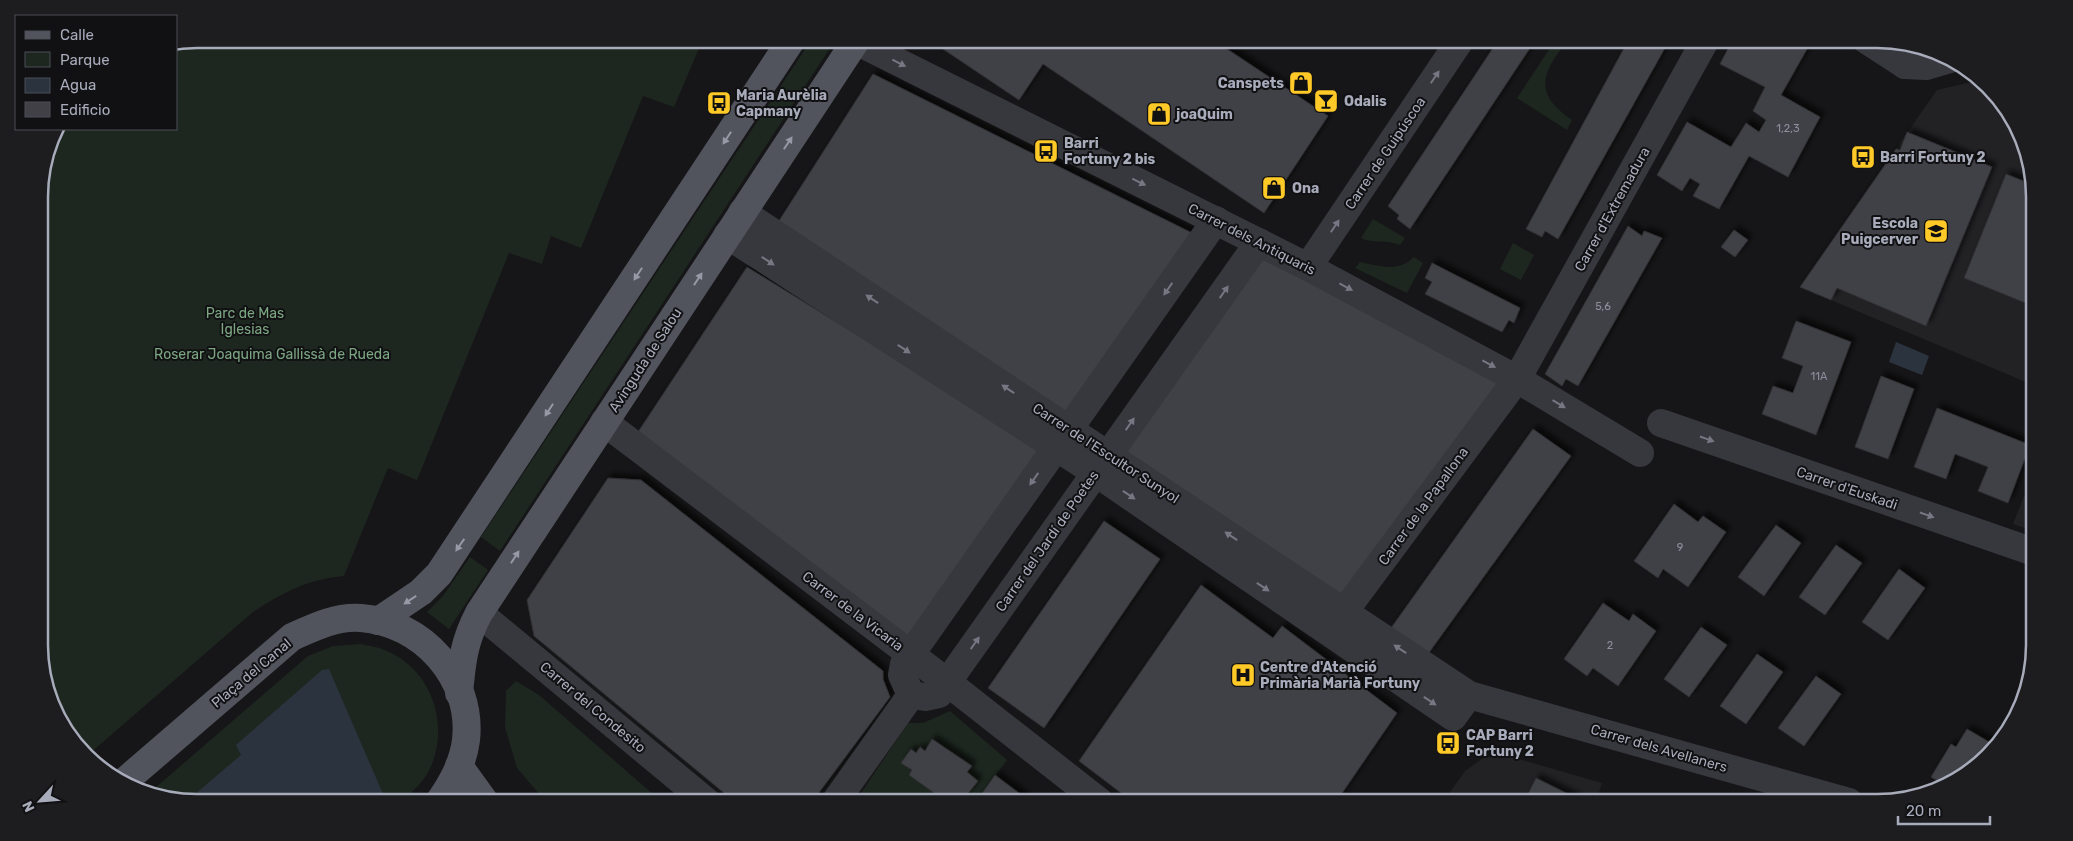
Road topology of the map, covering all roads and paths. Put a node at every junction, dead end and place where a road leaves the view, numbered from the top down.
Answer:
1 (786, 48) edge
2 (851, 48) edge
3 (872, 48) edge
4 (1453, 48) edge
5 (1701, 48) edge
6 (1893, 49) edge
7 (1911, 55) edge
8 (1939, 62) edge
9 (742, 212) junction
10 (1216, 220) junction
11 (727, 235) junction
12 (1259, 242) junction
13 (1308, 267) junction
14 (1517, 379) junction
15 (604, 422) junction
16 (1661, 424) dead end
17 (1063, 438) junction
18 (1640, 452) dead end
19 (1102, 464) junction
20 (2026, 549) edge
21 (479, 613) junction
22 (378, 621) junction
23 (1338, 623) junction
24 (910, 655) junction
25 (947, 682) junction
26 (459, 693) junction
27 (911, 695) junction
28 (1469, 695) junction
29 (459, 766) junction
30 (129, 777) edge
31 (1089, 793) edge
32 (1787, 793) edge
33 (444, 794) edge
34 (479, 794) edge
35 (697, 794) edge
36 (841, 794) edge

1 -> 22 main road
9 -> 2 main road, Avinguda de Salou
3 -> 10 street, Carrer dels Antiquaris
13 -> 4 street, Carrer de Guipúscoa
5 - 14 street, Carrer d'Extremadura
6 - 7 street
7 - 8 street
9 - 11 main road, Avinguda de Salou
17 -> 9 street, Carrer de l'Escultor Sunyol
10 - 12 street, Carrer dels Antiquaris
10 -> 17 street
15 -> 11 main road, Avinguda de Salou
11 -> 17 street, Carrer de l'Escultor Sunyol
12 - 13 street, Carrer dels Antiquaris
19 -> 12 street, Carrer del Jardí de Poetes
13 -> 14 street, Carrer dels Antiquaris
14 -> 18 street, Carrer dels Antiquaris
14 - 23 street, Carrer de la Papallona
21 -> 15 main road, Avinguda de Salou
15 - 24 street, Carrer de la Vicaria
16 -> 20 street, Carrer d'Euskadi
17 - 19 street, Carrer de l'Escultor Sunyol
17 -> 24 street
19 - 23 street, Carrer de l'Escultor Sunyol
25 -> 19 street, Carrer del Jardí de Poetes
21 - 26 main road, Avinguda de Salou
21 - 35 street, Carrer del Condesito
22 - 26 main road, Plaça del Canal
22 - 30 main road, Plaça del Canal
28 -> 23 street, Carrer de l'Escultor Sunyol
23 -> 28 street, Carrer de l'Escultor Sunyol
24 - 25 street, Carrer de la Vicaria
24 - 27 street
25 - 27 street, Carrer del Jardí de Poetes
25 - 31 street, Carrer de la Vicaria
26 - 29 main road, Plaça del Canal
27 - 36 street
28 - 32 street, Carrer dels Avellaners
29 - 33 main road, Plaça del Canal
29 - 34 main road

